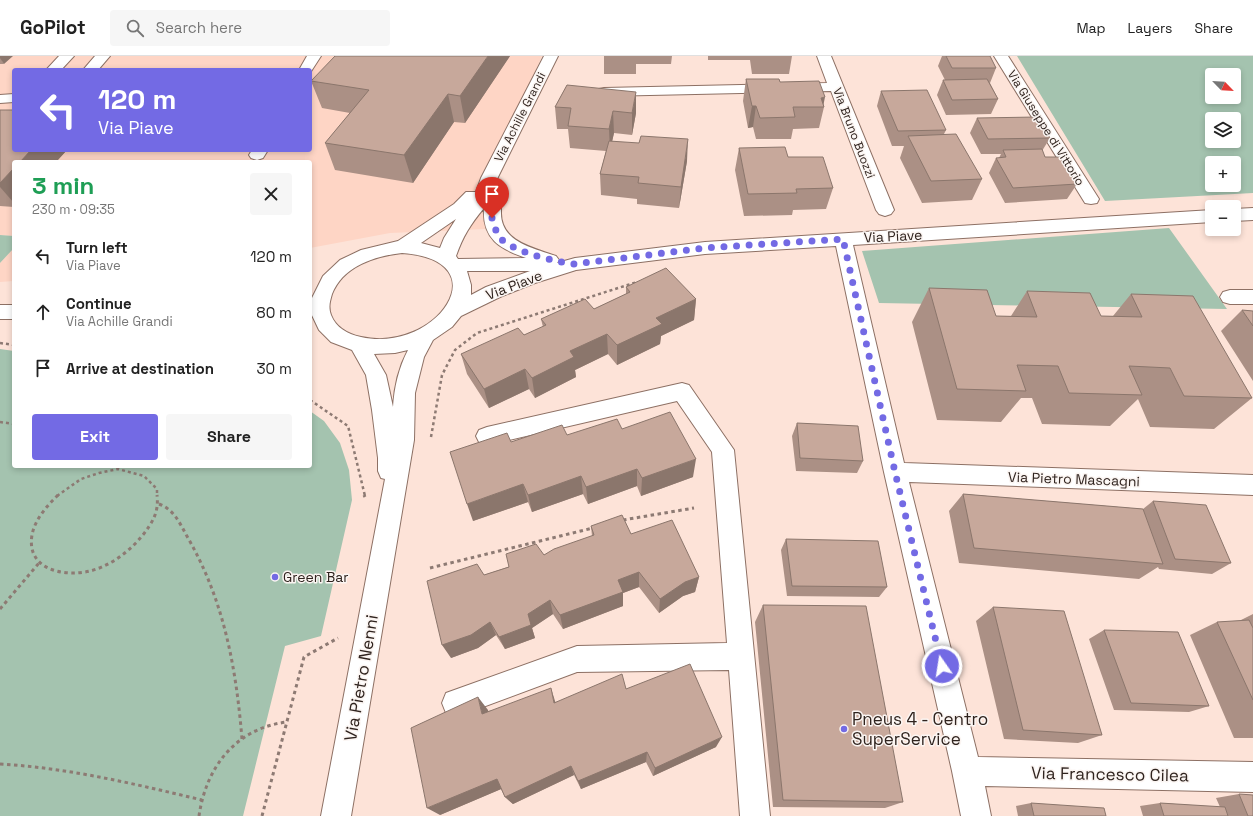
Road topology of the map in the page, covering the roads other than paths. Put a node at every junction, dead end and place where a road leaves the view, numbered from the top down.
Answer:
1 (67, 56) edge
2 (103, 56) edge
3 (314, 56) edge
4 (551, 56) edge
5 (824, 56) edge
6 (1002, 56) edge
7 (55, 68) edge
8 (92, 68) edge
9 (307, 68) edge
10 (836, 86) junction
11 (586, 93) edge
12 (489, 178) junction
13 (1091, 200) dead end
14 (885, 210) dead end
15 (1241, 214) edge
16 (1253, 214) edge
17 (1205, 216) edge
18 (843, 239) junction
19 (402, 247) junction
20 (450, 262) junction
21 (555, 262) junction
22 (575, 264) junction
23 (340, 269) junction
24 (312, 278) edge
25 (1230, 297) dead end
26 (1253, 297) edge
27 (455, 311) junction
28 (0, 312) edge
29 (12, 312) edge
30 (317, 319) edge
31 (426, 335) junction
32 (359, 345) junction
33 (486, 436) dead end
34 (895, 472) junction
35 (1253, 485) edge
36 (386, 540) junction
37 (741, 656) junction
38 (456, 703) dead end
39 (967, 771) junction
40 (1253, 777) edge
41 (336, 816) edge
42 (755, 816) edge
43 (976, 816) edge

1 - 7 street
2 - 8 street
3 - 9 street
4 - 12 street, Via Achille Grandi
5 - 10 street, Via Bruno Buozzi
6 - 13 street, Via Giuseppe di Vittorio
10 - 11 street
10 - 14 street, Via Bruno Buozzi
12 - 19 street, Via Achille Grandi
12 - 20 street, Via Achille Grandi
12 - 21 street, Via Achille Grandi
15 - 16 street
17 - 18 street, Via Piave
18 - 22 street, Via Piave
18 - 34 street
19 - 20 street, Via Piave
19 - 23 street, Via Piave
20 - 21 street
20 - 27 street, Via Piave
21 - 22 street, Via Piave
22 - 27 street, Via Piave
23 - 24 street, Via Piave
23 - 30 street, Via Piave
25 - 26 street
27 - 31 street, Via Piave
28 - 29 street
30 - 32 street, Via Piave
31 - 32 street, Via Piave
31 - 36 street, Via Pietro Nenni
32 - 36 street, Via Pietro Nenni
33 - 37 street
34 - 35 street, Via Pietro Mascagni
34 - 39 street
36 - 41 street, Via Pietro Nenni
37 - 38 street
37 - 42 street
39 - 40 street, Via Francesco Cilea
39 - 43 street

